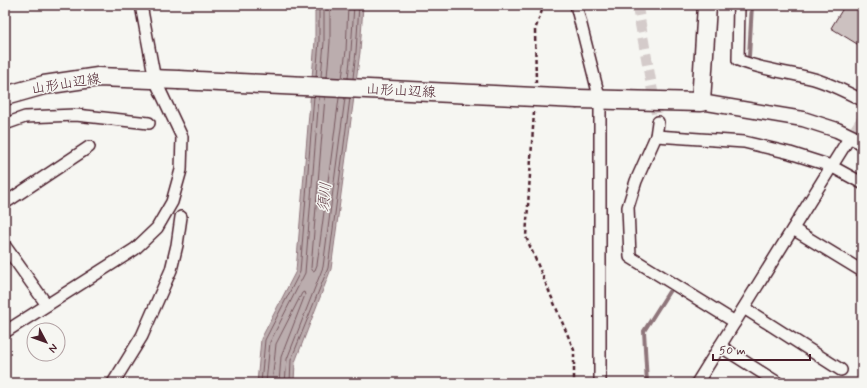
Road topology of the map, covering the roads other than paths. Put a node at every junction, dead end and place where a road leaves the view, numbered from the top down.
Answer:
1 (141, 5) edge
2 (576, 5) edge
3 (707, 5) edge
4 (739, 5) edge
5 (155, 80) junction
6 (5, 96) edge
7 (600, 100) junction
8 (862, 100) edge
9 (701, 102) junction
10 (658, 122) tunnel mouth
11 (149, 123) dead end
12 (5, 124) edge
13 (656, 136) junction
14 (862, 142) edge
15 (846, 143) tunnel mouth
16 (89, 147) dead end
17 (831, 166) junction
18 (862, 183) edge
19 (5, 203) edge
20 (181, 217) dead end
21 (793, 229) junction
22 (5, 246) edge
23 (862, 271) edge
24 (48, 305) junction
25 (744, 308) junction
26 (735, 322) junction
27 (5, 332) edge
28 (720, 346) junction
29 (841, 370) dead end
30 (113, 383) edge
31 (600, 383) edge
32 (697, 383) edge
33 (778, 383) edge

1 - 5 street
2 - 7 street
3 - 9 main road
4 - 8 street
5 - 6 main road, 山形山辺線
5 - 7 main road, 山形山辺線, bridge
5 - 24 street
7 - 9 main road, 山形山辺線
7 - 31 street
9 - 14 street
10 - 13 street
11 - 12 street
13 - 17 street
13 - 26 street
15 - 17 street
16 - 19 street
17 - 18 street
17 - 21 street
20 - 30 street
21 - 23 street
21 - 25 street
22 - 24 street
24 - 27 street
25 - 26 street
25 - 29 street
26 - 28 street
28 - 32 street
28 - 33 street

